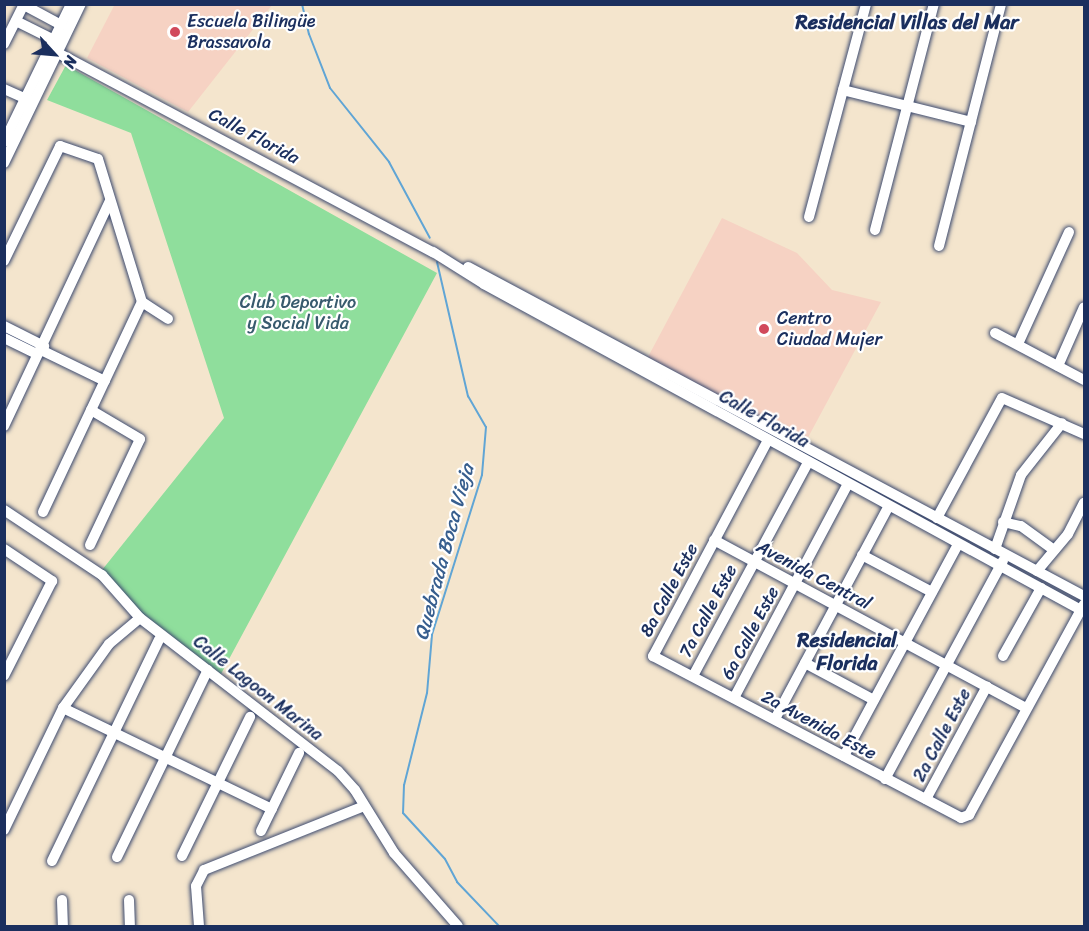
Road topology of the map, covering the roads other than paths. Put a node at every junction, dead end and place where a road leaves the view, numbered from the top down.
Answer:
1 (71, 4) edge
2 (81, 4) edge
3 (866, 4) edge
4 (934, 4) edge
5 (1001, 4) edge
6 (24, 5) edge
7 (16, 21) junction
8 (61, 25) junction
9 (54, 40) junction
10 (4, 44) edge
11 (58, 53) junction
12 (4, 89) edge
13 (843, 90) junction
14 (29, 100) junction
15 (908, 105) junction
16 (971, 122) junction
17 (4, 128) edge
18 (4, 142) edge
19 (4, 163) edge
20 (110, 201) junction
21 (809, 217) dead end
22 (875, 230) dead end
23 (1069, 232) dead end
24 (939, 246) dead end
25 (433, 252) junction
26 (4, 261) edge
27 (142, 302) junction
28 (1084, 307) edge
29 (168, 319) dead end
30 (4, 326) edge
31 (995, 333) dead end
32 (4, 338) edge
33 (1018, 344) junction
34 (41, 350) junction
35 (1058, 366) junction
36 (1084, 380) edge
37 (105, 381) junction
38 (91, 410) junction
39 (1062, 423) junction
40 (4, 426) edge
41 (1084, 434) edge
42 (768, 440) junction
43 (808, 462) junction
44 (848, 484) junction
45 (1084, 503) edge
46 (888, 507) junction
47 (4, 510) edge
48 (43, 512) dead end
49 (937, 518) junction
50 (1003, 522) junction
51 (714, 540) junction
52 (958, 544) junction
53 (90, 545) dead end
54 (4, 549) edge
55 (995, 549) junction
56 (1054, 550) junction
57 (862, 555) junction
58 (1006, 555) junction
59 (753, 561) junction
60 (1000, 567) junction
61 (1037, 571) junction
62 (795, 584) junction
63 (1041, 588) junction
64 (932, 592) junction
65 (1084, 596) edge
66 (835, 605) junction
67 (1083, 607) edge
68 (140, 618) junction
69 (159, 640) dead end
70 (905, 643) junction
71 (653, 656) joint
72 (1003, 656) dead end
73 (805, 663) junction
74 (945, 664) junction
75 (208, 670) junction
76 (4, 676) edge
77 (693, 676) junction
78 (987, 686) junction
79 (734, 698) junction
80 (874, 700) junction
81 (63, 708) junction
82 (1026, 708) junction
83 (250, 717) dead end
84 (775, 719) junction
85 (114, 733) junction
86 (298, 753) dead end
87 (844, 756) junction
88 (165, 758) junction
89 (885, 779) junction
90 (218, 783) junction
91 (926, 799) junction
92 (364, 806) junction
93 (272, 809) junction
94 (4, 830) edge
95 (261, 831) dead end
96 (182, 856) dead end
97 (117, 857) dead end
98 (52, 861) dead end
99 (62, 900) dead end
100 (129, 900) dead end
101 (63, 927) edge
102 (130, 927) edge
103 (199, 927) edge
104 (458, 927) edge

1 - 8 street
2 - 11 street
3 - 13 street
4 - 15 street
5 - 16 street
6 - 7 street
6 - 8 street
7 - 9 street
7 - 10 street
8 - 9 street
9 - 14 street
11 - 14 street
11 - 25 street, Calle Florida
12 - 14 street
13 - 15 street
13 - 21 street
14 - 17 street
14 - 18 street
14 - 19 street
15 - 16 street
15 - 22 street
16 - 24 street
20 - 26 street
20 - 27 street
20 - 34 street
23 - 33 street
25 - 42 street, Calle Florida
25 - 49 street, Calle Florida
27 - 29 street
27 - 37 street
28 - 35 street
30 - 34 street
31 - 33 street
32 - 34 street
33 - 35 street
34 - 37 street
34 - 40 street
35 - 36 street
37 - 38 street
38 - 48 street
38 - 53 street
39 - 41 street
39 - 49 street
39 - 50 street
42 - 43 street, Calle Florida
42 - 51 street, 8a Calle Este
43 - 44 street, Calle Florida
43 - 59 street, 7a Calle Este
44 - 46 street, Calle Florida
44 - 62 street, 6a Calle Este
45 - 56 street
46 - 52 street, Calle Florida
46 - 57 street
47 - 68 street, Calle Lagoon Marina
49 - 55 street, Calle Florida
50 - 55 street
50 - 56 street
51 - 59 street, Avenida Central
51 - 71 street, 8a Calle Este
52 - 60 street, Calle Florida
52 - 64 street
54 - 76 street
55 - 58 street, Calle Florida
56 - 61 street
57 - 64 street
57 - 66 street
58 - 60 street
58 - 61 street, Calle Florida
59 - 62 street, Avenida Central
59 - 77 street, 7a Calle Este
60 - 63 street, Calle Florida
60 - 74 street
61 - 65 street, Calle Florida
62 - 66 street, Avenida Central
62 - 79 street, 6a Calle Este
63 - 67 street, Calle Florida
63 - 72 street
64 - 70 street
66 - 70 street, Avenida Central
66 - 73 street
67 - 82 street
68 - 75 street, Calle Lagoon Marina
68 - 81 street
69 - 85 street
70 - 74 street, Avenida Central
70 - 80 street
71 - 77 street, 2a Avenida Este
73 - 80 street
73 - 84 street
74 - 78 street, Avenida Central
74 - 89 street
75 - 88 street
75 - 92 street, Calle Lagoon Marina
77 - 79 street, 2a Avenida Este
78 - 82 street, Avenida Central
78 - 91 street, 2a Calle Este
79 - 84 street, 2a Avenida Este
80 - 87 street
81 - 85 street
81 - 94 street
82 - 91 street, 2a Avenida Este
83 - 90 street
84 - 87 street, 2a Avenida Este
85 - 88 street
85 - 98 street
86 - 93 street
87 - 89 street, 2a Avenida Este
88 - 90 street
88 - 97 street
89 - 91 street, 2a Avenida Este
90 - 93 street
90 - 96 street
92 - 103 street
92 - 104 street, Calle Lagoon Marina
93 - 95 street
99 - 101 street
100 - 102 street

